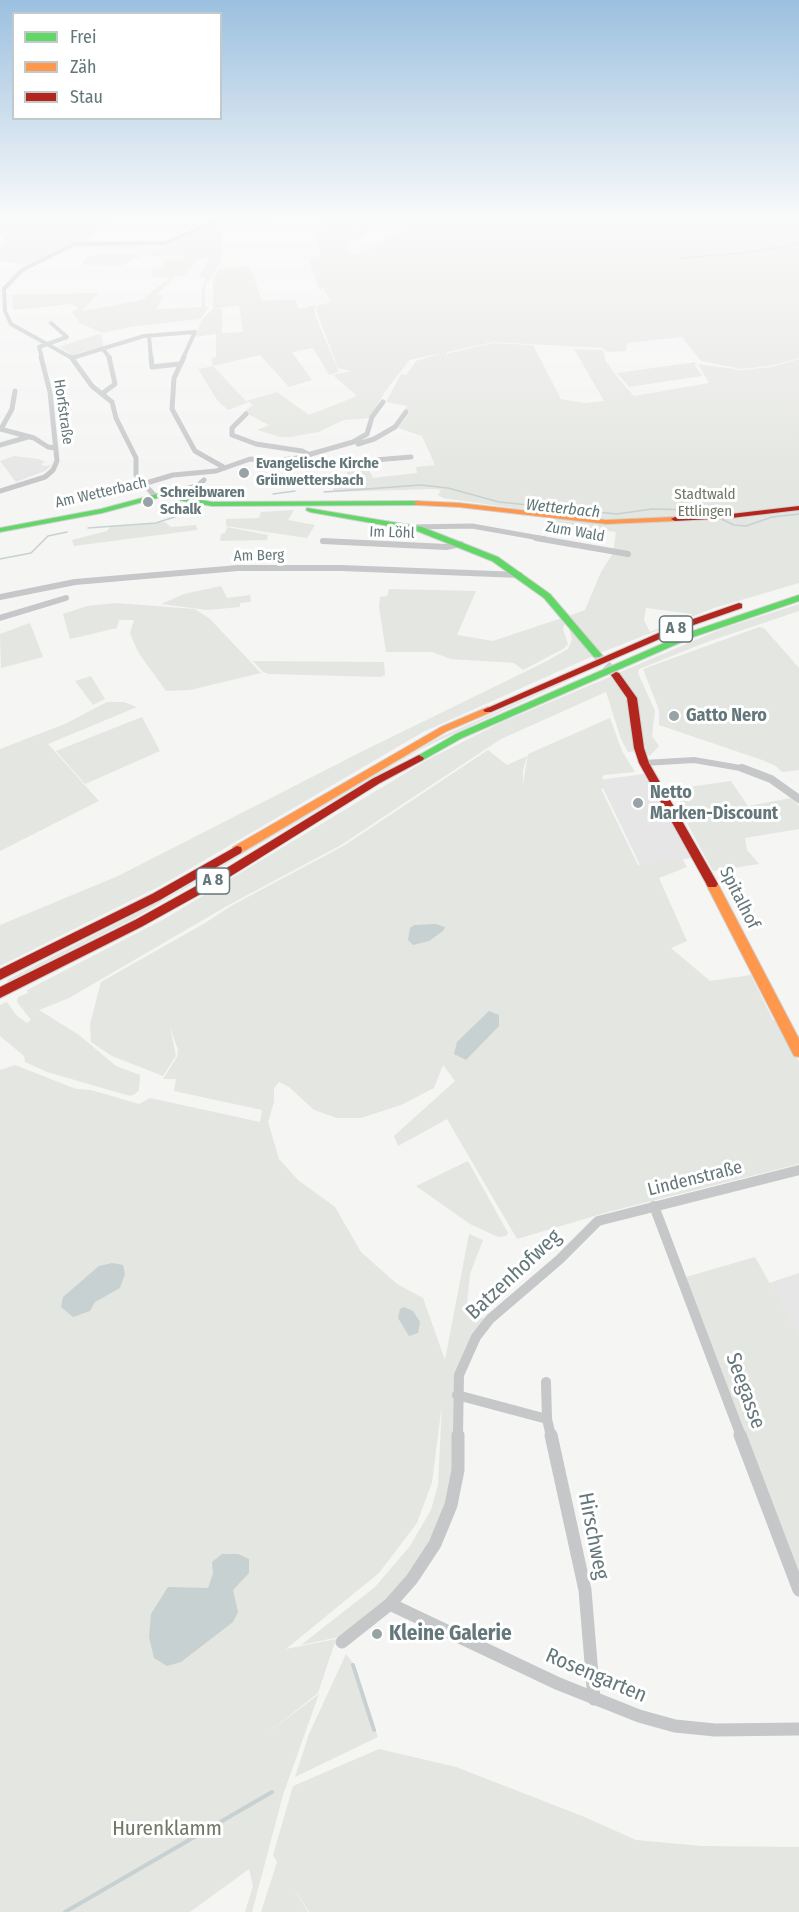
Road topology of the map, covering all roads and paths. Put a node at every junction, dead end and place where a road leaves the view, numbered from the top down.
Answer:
1 (5, 305) edge
2 (51, 322) dead end
3 (149, 336) junction
4 (49, 343) junction
5 (102, 348) junction
6 (72, 357) junction
7 (179, 364) junction
8 (15, 392) dead end
9 (103, 393) junction
10 (383, 402) dead end
11 (406, 412) dead end
12 (246, 414) dead end
13 (0, 429) edge
14 (28, 436) junction
15 (0, 445) edge
16 (56, 448) junction
17 (323, 451) junction
18 (310, 455) junction
19 (411, 457) dead end
20 (288, 460) junction
21 (225, 468) junction
22 (204, 480) dead end
23 (143, 484) junction
24 (0, 491) edge
25 (154, 495) junction
26 (172, 495) junction
27 (267, 505) junction
28 (799, 508) edge
29 (411, 527) junction
30 (0, 530) edge
31 (323, 541) dead end
32 (460, 544) junction
33 (628, 554) dead end
34 (520, 575) junction
35 (799, 588) edge
36 (0, 597) edge
37 (66, 598) dead end
38 (799, 598) edge
39 (0, 618) edge
40 (597, 655) tunnel mouth
41 (616, 675) tunnel mouth
42 (644, 763) junction
43 (799, 799) edge
44 (0, 975) edge
45 (0, 993) edge
46 (799, 1052) edge
47 (799, 1170) edge
48 (654, 1206) junction
49 (598, 1221) joint
50 (546, 1382) dead end
51 (457, 1395) junction
52 (548, 1419) junction
53 (799, 1590) edge
54 (390, 1604) junction
55 (342, 1642) dead end
56 (594, 1699) junction
57 (799, 1729) edge

1 - 4 street
2 - 4 street
3 - 5 street
3 - 7 street
3 - 7 street
4 - 6 street
4 - 16 street, Horfstraße
5 - 6 street
5 - 9 street
6 - 9 street
7 - 21 street
8 - 13 street
9 - 23 street
10 - 17 street
11 - 17 street
12 - 18 street
13 - 14 street
14 - 15 street
14 - 16 street
16 - 24 street, Horfstraße
17 - 18 street
18 - 20 street
19 - 20 street
20 - 21 street
21 - 23 street
22 - 26 street
23 - 25 street
25 - 26 main road, Am Wetterbach
25 - 30 main road, Am Wetterbach
26 - 27 main road, Am Wetterbach
27 - 28 main road, Am Wetterbach
27 - 29 main road
29 - 32 main road
29 - 33 street, Zum Wald
31 - 32 street, Im Löhl
32 - 34 main road
34 - 36 street, Am Berg
34 - 40 main road
35 - 44 main road, A 8
37 - 39 street
38 - 45 main road, A 8
41 - 42 main road, Spitalhof
42 - 43 street
42 - 46 main road, Spitalhof
47 - 48 street, Lindenstraße
48 - 49 street, Lindenstraße
48 - 53 street, Seegasse
49 - 51 street, Batzenhofweg
50 - 52 street, Hirschweg
51 - 52 street
51 - 54 street, Batzenhofweg
52 - 56 street, Hirschweg
54 - 55 street, Batzenhofweg
54 - 56 street, Rosengarten
56 - 57 street, Rosengarten

